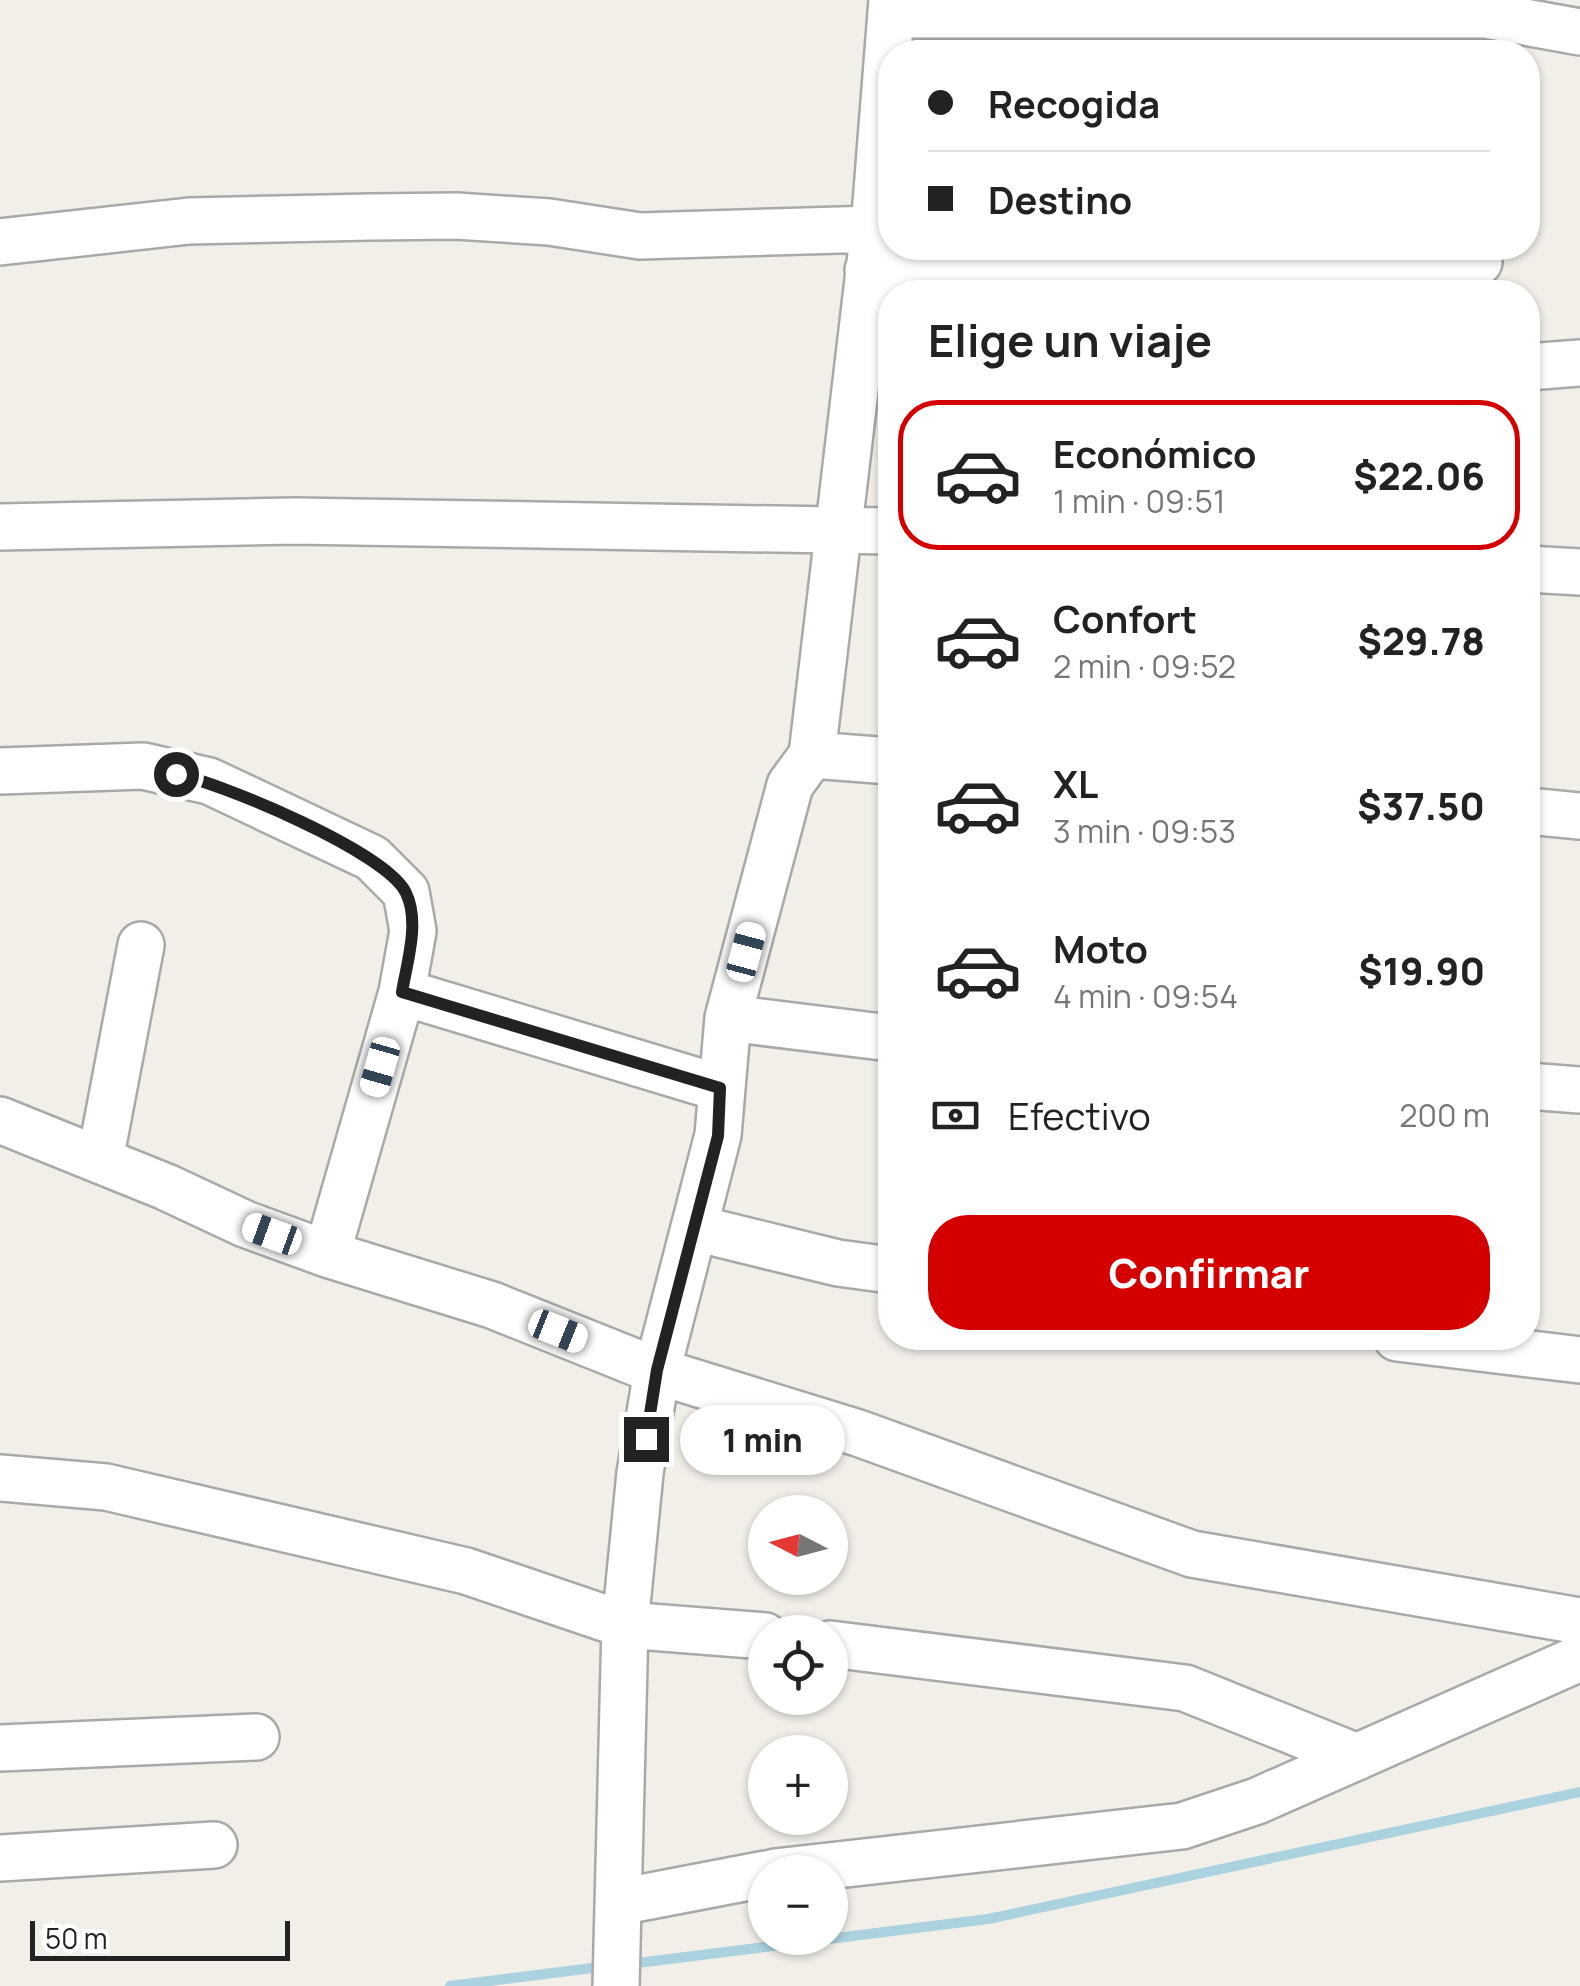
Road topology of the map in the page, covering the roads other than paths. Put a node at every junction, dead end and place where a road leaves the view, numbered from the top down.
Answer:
1 (892, 8) edge
2 (1580, 32) edge
3 (889, 40) edge
4 (878, 169) edge
5 (0, 242) edge
6 (871, 250) junction
7 (878, 250) edge
8 (1038, 260) edge
9 (1480, 262) dead end
10 (1580, 363) edge
11 (1540, 366) edge
12 (0, 527) edge
13 (840, 528) junction
14 (878, 530) edge
15 (1540, 570) edge
16 (1580, 572) edge
17 (812, 756) junction
18 (878, 759) edge
19 (0, 771) edge
20 (1540, 812) edge
21 (1580, 816) edge
22 (141, 945) dead end
23 (402, 992) junction
24 (728, 1018) junction
25 (878, 1037) edge
26 (1540, 1087) edge
27 (720, 1088) junction
28 (1580, 1090) edge
29 (0, 1120) edge
30 (100, 1160) junction
31 (695, 1228) junction
32 (327, 1254) junction
33 (878, 1268) edge
34 (1497, 1350) edge
35 (1580, 1360) edge
36 (657, 1370) junction
37 (0, 1478) edge
38 (1580, 1620) edge
39 (624, 1625) junction
40 (748, 1635) edge
41 (848, 1646) edge
42 (1580, 1658) edge
43 (256, 1737) dead end
44 (0, 1748) edge
45 (1357, 1757) junction
46 (214, 1845) dead end
47 (0, 1858) edge
48 (848, 1864) edge
49 (748, 1877) edge
50 (618, 1902) junction
51 (616, 1986) edge

1 - 2 street
1 - 3 street
4 - 6 street
5 - 6 street
6 - 7 street
6 - 13 street
8 - 9 street
10 - 11 street
12 - 13 street
13 - 14 street
13 - 17 street
15 - 16 street
17 - 18 street
17 - 24 street
19 - 23 street
20 - 21 street
22 - 30 street
23 - 27 street
23 - 32 street
24 - 25 street
24 - 27 street
26 - 28 street
27 - 31 street
29 - 30 street
30 - 32 street
31 - 33 street
31 - 36 street
32 - 36 street
34 - 35 street
36 - 38 street
36 - 39 street
37 - 39 street
39 - 40 street
39 - 50 street
41 - 45 street
42 - 45 street
43 - 44 street
45 - 48 street
46 - 47 street
49 - 50 street
50 - 51 street

